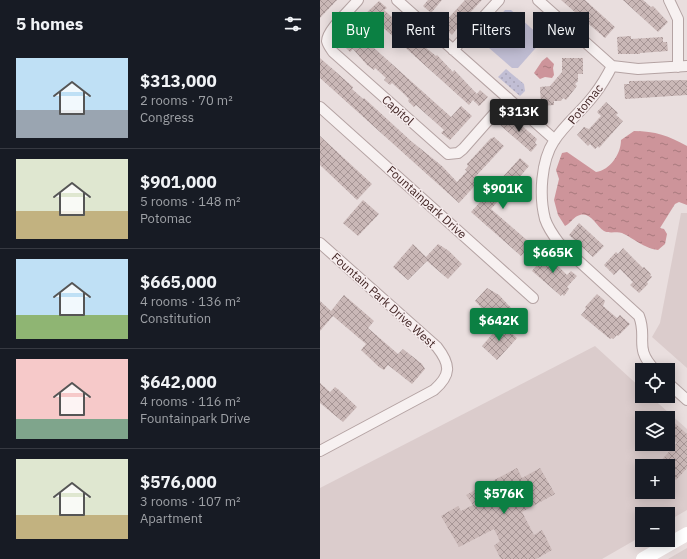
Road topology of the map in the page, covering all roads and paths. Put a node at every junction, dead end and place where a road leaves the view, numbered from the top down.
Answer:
1 (358, 0) edge
2 (397, 0) edge
3 (499, 0) edge
4 (538, 0) edge
5 (669, 0) edge
6 (453, 50) junction
7 (612, 66) junction
8 (683, 66) edge
9 (508, 98) junction
10 (320, 107) edge
11 (555, 140) junction
12 (320, 243) edge
13 (533, 298) dead end
14 (650, 363) edge
15 (675, 389) edge
16 (687, 400) edge
17 (320, 451) edge
18 (687, 534) edge
19 (643, 559) edge

1 - 9 street, Capitol
2 - 6 street
3 - 6 street
4 - 7 street
5 - 8 street
6 - 9 street
7 - 8 street
7 - 11 street, Potomac
9 - 11 street
10 - 13 street, Fountainpark Drive
11 - 14 street, Potomac
12 - 17 street, Fountain Park Drive West
15 - 16 street
18 - 19 main road

